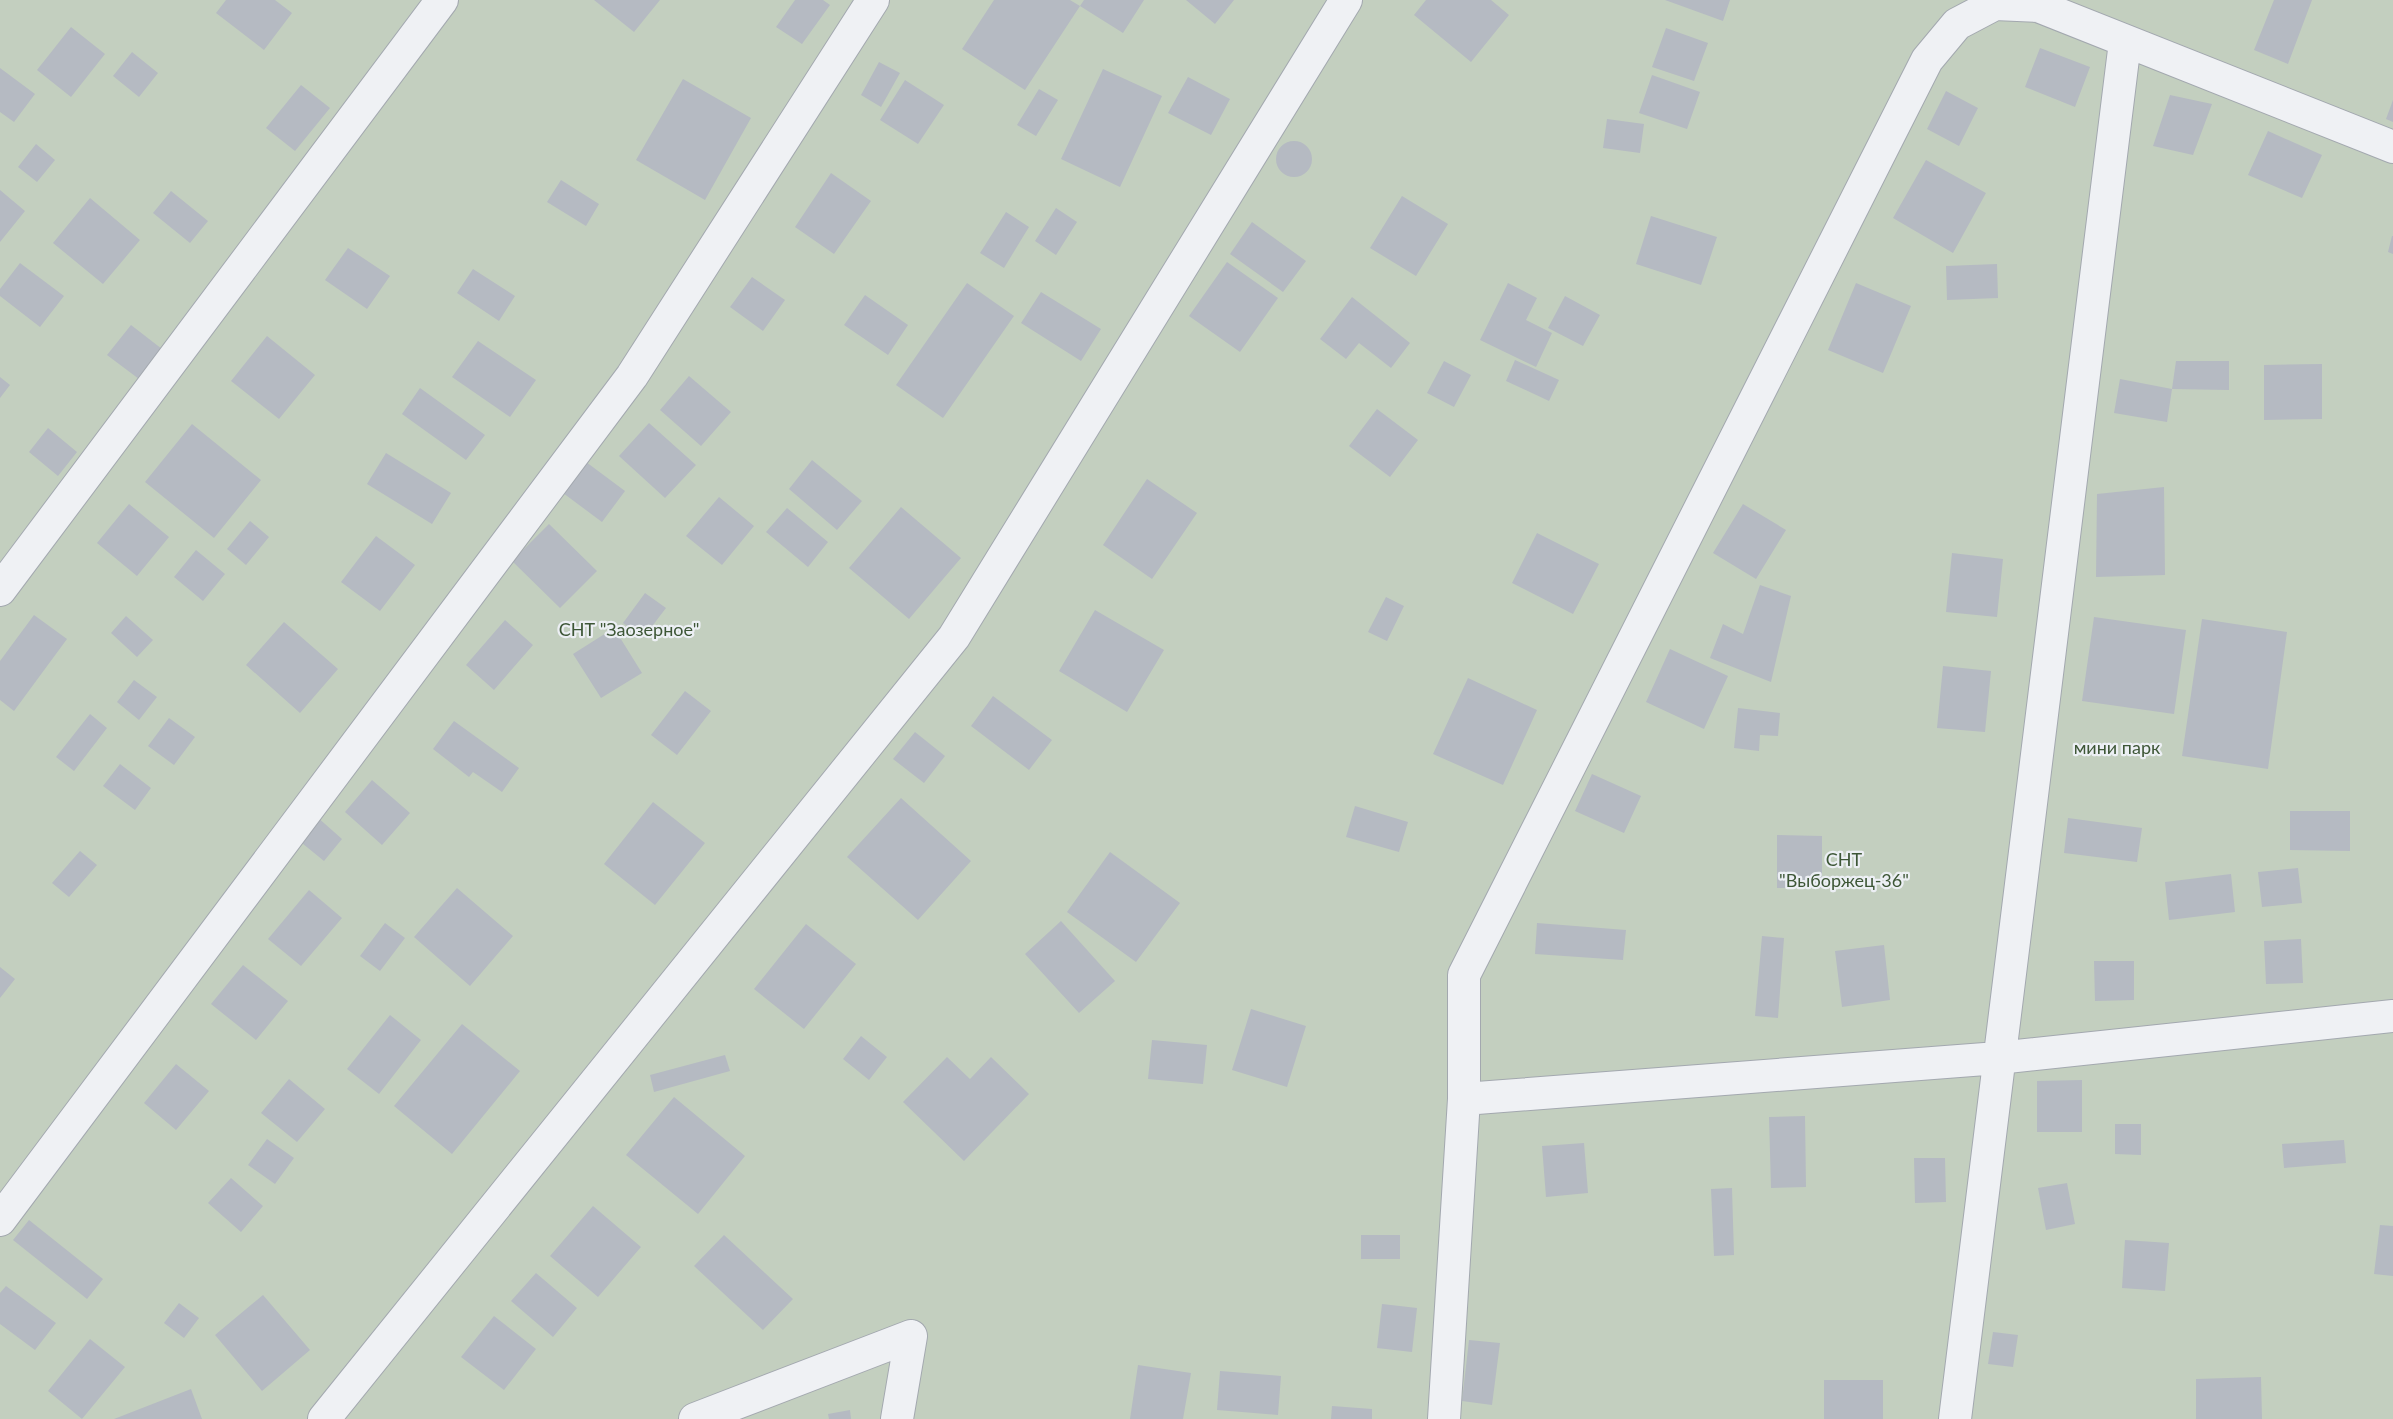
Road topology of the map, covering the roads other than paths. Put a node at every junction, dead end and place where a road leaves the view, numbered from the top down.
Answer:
1 (442, 0) edge
2 (873, 0) edge
3 (1346, 0) edge
4 (2125, 42) junction
5 (2393, 147) edge
6 (0, 590) edge
7 (2393, 1016) edge
8 (1998, 1058) junction
9 (1464, 1099) junction
10 (0, 1220) edge
11 (324, 1419) edge
12 (695, 1419) edge
13 (897, 1419) edge
14 (1444, 1419) edge
15 (1955, 1419) edge

1 - 6 street
2 - 10 street
3 - 11 street
4 - 5 street
4 - 8 street
4 - 9 street
7 - 8 street
8 - 9 street
8 - 15 street
9 - 14 street
12 - 13 street

